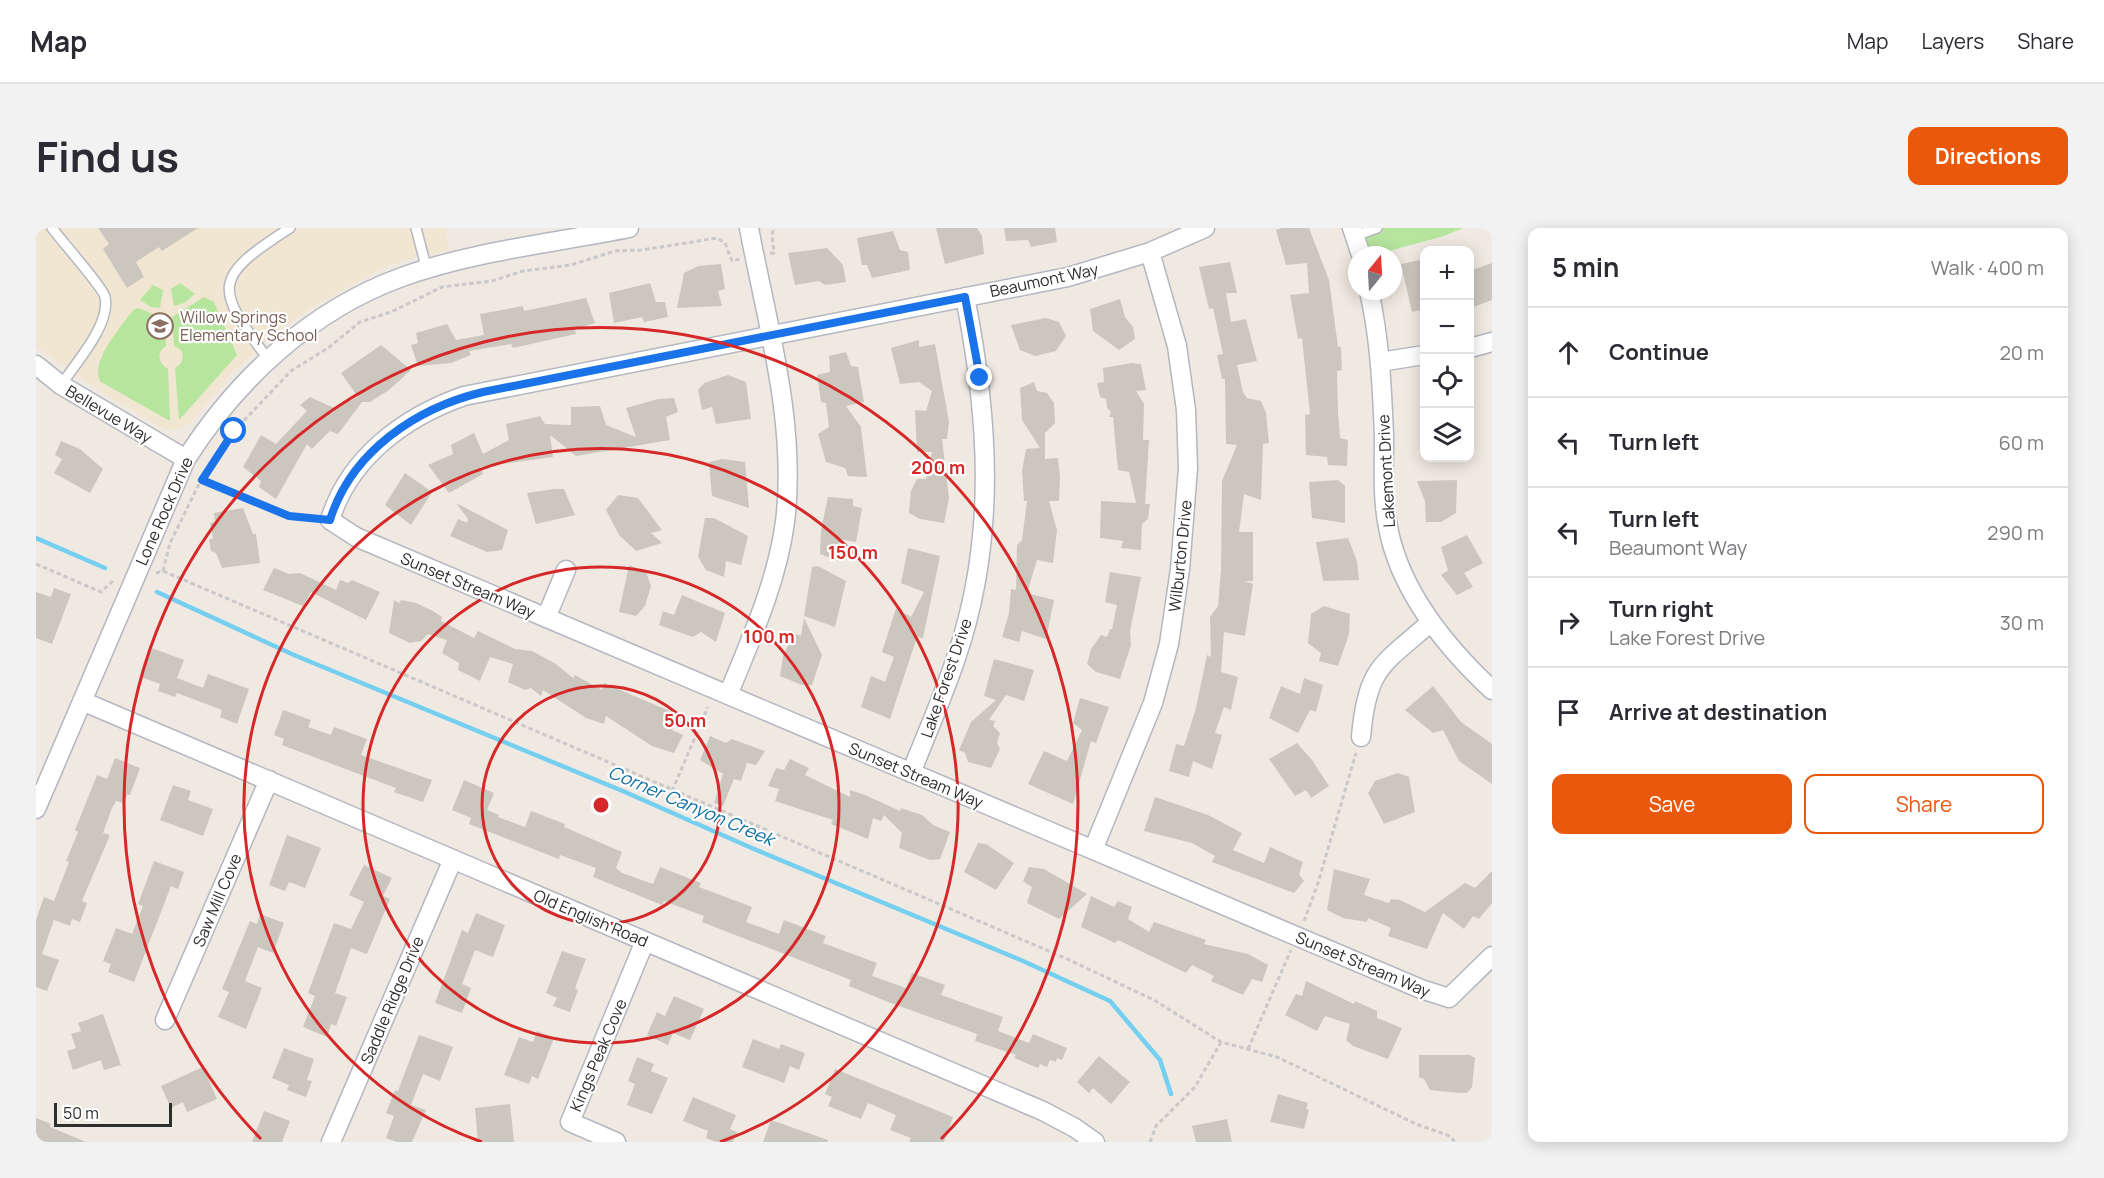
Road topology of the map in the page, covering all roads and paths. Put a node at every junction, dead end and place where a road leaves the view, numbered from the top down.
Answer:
1 (52, 228) edge
2 (290, 228) edge
3 (416, 228) edge
4 (629, 228) edge
5 (736, 228) edge
6 (749, 228) edge
7 (774, 228) edge
8 (1205, 228) edge
9 (1377, 228) edge
10 (1353, 232) edge
11 (548, 236) edge
12 (1150, 252) junction
13 (767, 254) dead end
14 (738, 260) dead end
15 (427, 270) junction
16 (965, 297) junction
17 (1370, 300) edge
18 (770, 337) junction
19 (1492, 342) edge
20 (1474, 347) edge
21 (1420, 357) edge
22 (268, 359) junction
23 (1380, 362) junction
24 (36, 365) edge
25 (61, 385) junction
26 (186, 459) junction
27 (202, 480) junction
28 (330, 520) junction
29 (36, 564) edge
30 (566, 570) dead end
31 (118, 571) dead end
32 (546, 618) junction
33 (1431, 621) junction
34 (1492, 690) edge
35 (728, 695) junction
36 (82, 701) junction
37 (708, 707) dead end
38 (1361, 737) joint
39 (911, 773) junction
40 (269, 780) junction
41 (672, 790) junction
42 (36, 809) edge
43 (1093, 850) junction
44 (453, 859) junction
45 (1301, 928) dead end
46 (645, 941) junction
47 (1293, 946) dead end
48 (1492, 956) edge
49 (165, 1020) dead end
50 (1221, 1042) junction
51 (1248, 1049) junction
52 (331, 1142) edge
53 (616, 1142) edge
54 (1095, 1142) edge
55 (1150, 1142) edge
56 (1455, 1142) edge

1 - 25 lane
2 - 22 lane
3 - 15 lane
4 - 11 street, Lone Rock Drive
5 - 6 street
6 - 18 street
7 - 13 path
8 - 12 street, Beaumont Way
9 - 10 lane
11 - 15 street, Lone Rock Drive
12 - 16 street, Beaumont Way
12 - 43 street, Wilburton Drive
14 - 27 path
15 - 22 street, Lone Rock Drive
16 - 18 street, Beaumont Way
16 - 39 street, Lake Forest Drive
17 - 23 street, Lakemont Drive
18 - 28 street, Beaumont Way
18 - 35 street
19 - 20 street
21 - 23 street
22 - 26 street, Lone Rock Drive
23 - 33 street, Lakemont Drive
24 - 25 street, Bellevue Way
25 - 26 street, Bellevue Way
26 - 36 street, Lone Rock Drive
27 - 28 path
27 - 41 path
28 - 32 street, Sunset Stream Way
29 - 31 path
30 - 32 street
32 - 35 street, Sunset Stream Way
33 - 34 street, Lakemont Drive
33 - 38 street
35 - 39 street, Sunset Stream Way
36 - 40 street, Old English Road
36 - 42 street, Lone Rock Drive
37 - 41 path
38 - 45 path
39 - 43 street, Sunset Stream Way
40 - 44 street, Old English Road
40 - 49 street, Saw Mill Cove
41 - 50 path
43 - 48 street, Sunset Stream Way
44 - 46 street, Old English Road
44 - 52 street, Saddle Ridge Drive
46 - 53 street, Kings Peak Cove
46 - 54 street, Old English Road
47 - 51 path
50 - 51 path
50 - 55 path
51 - 56 path

